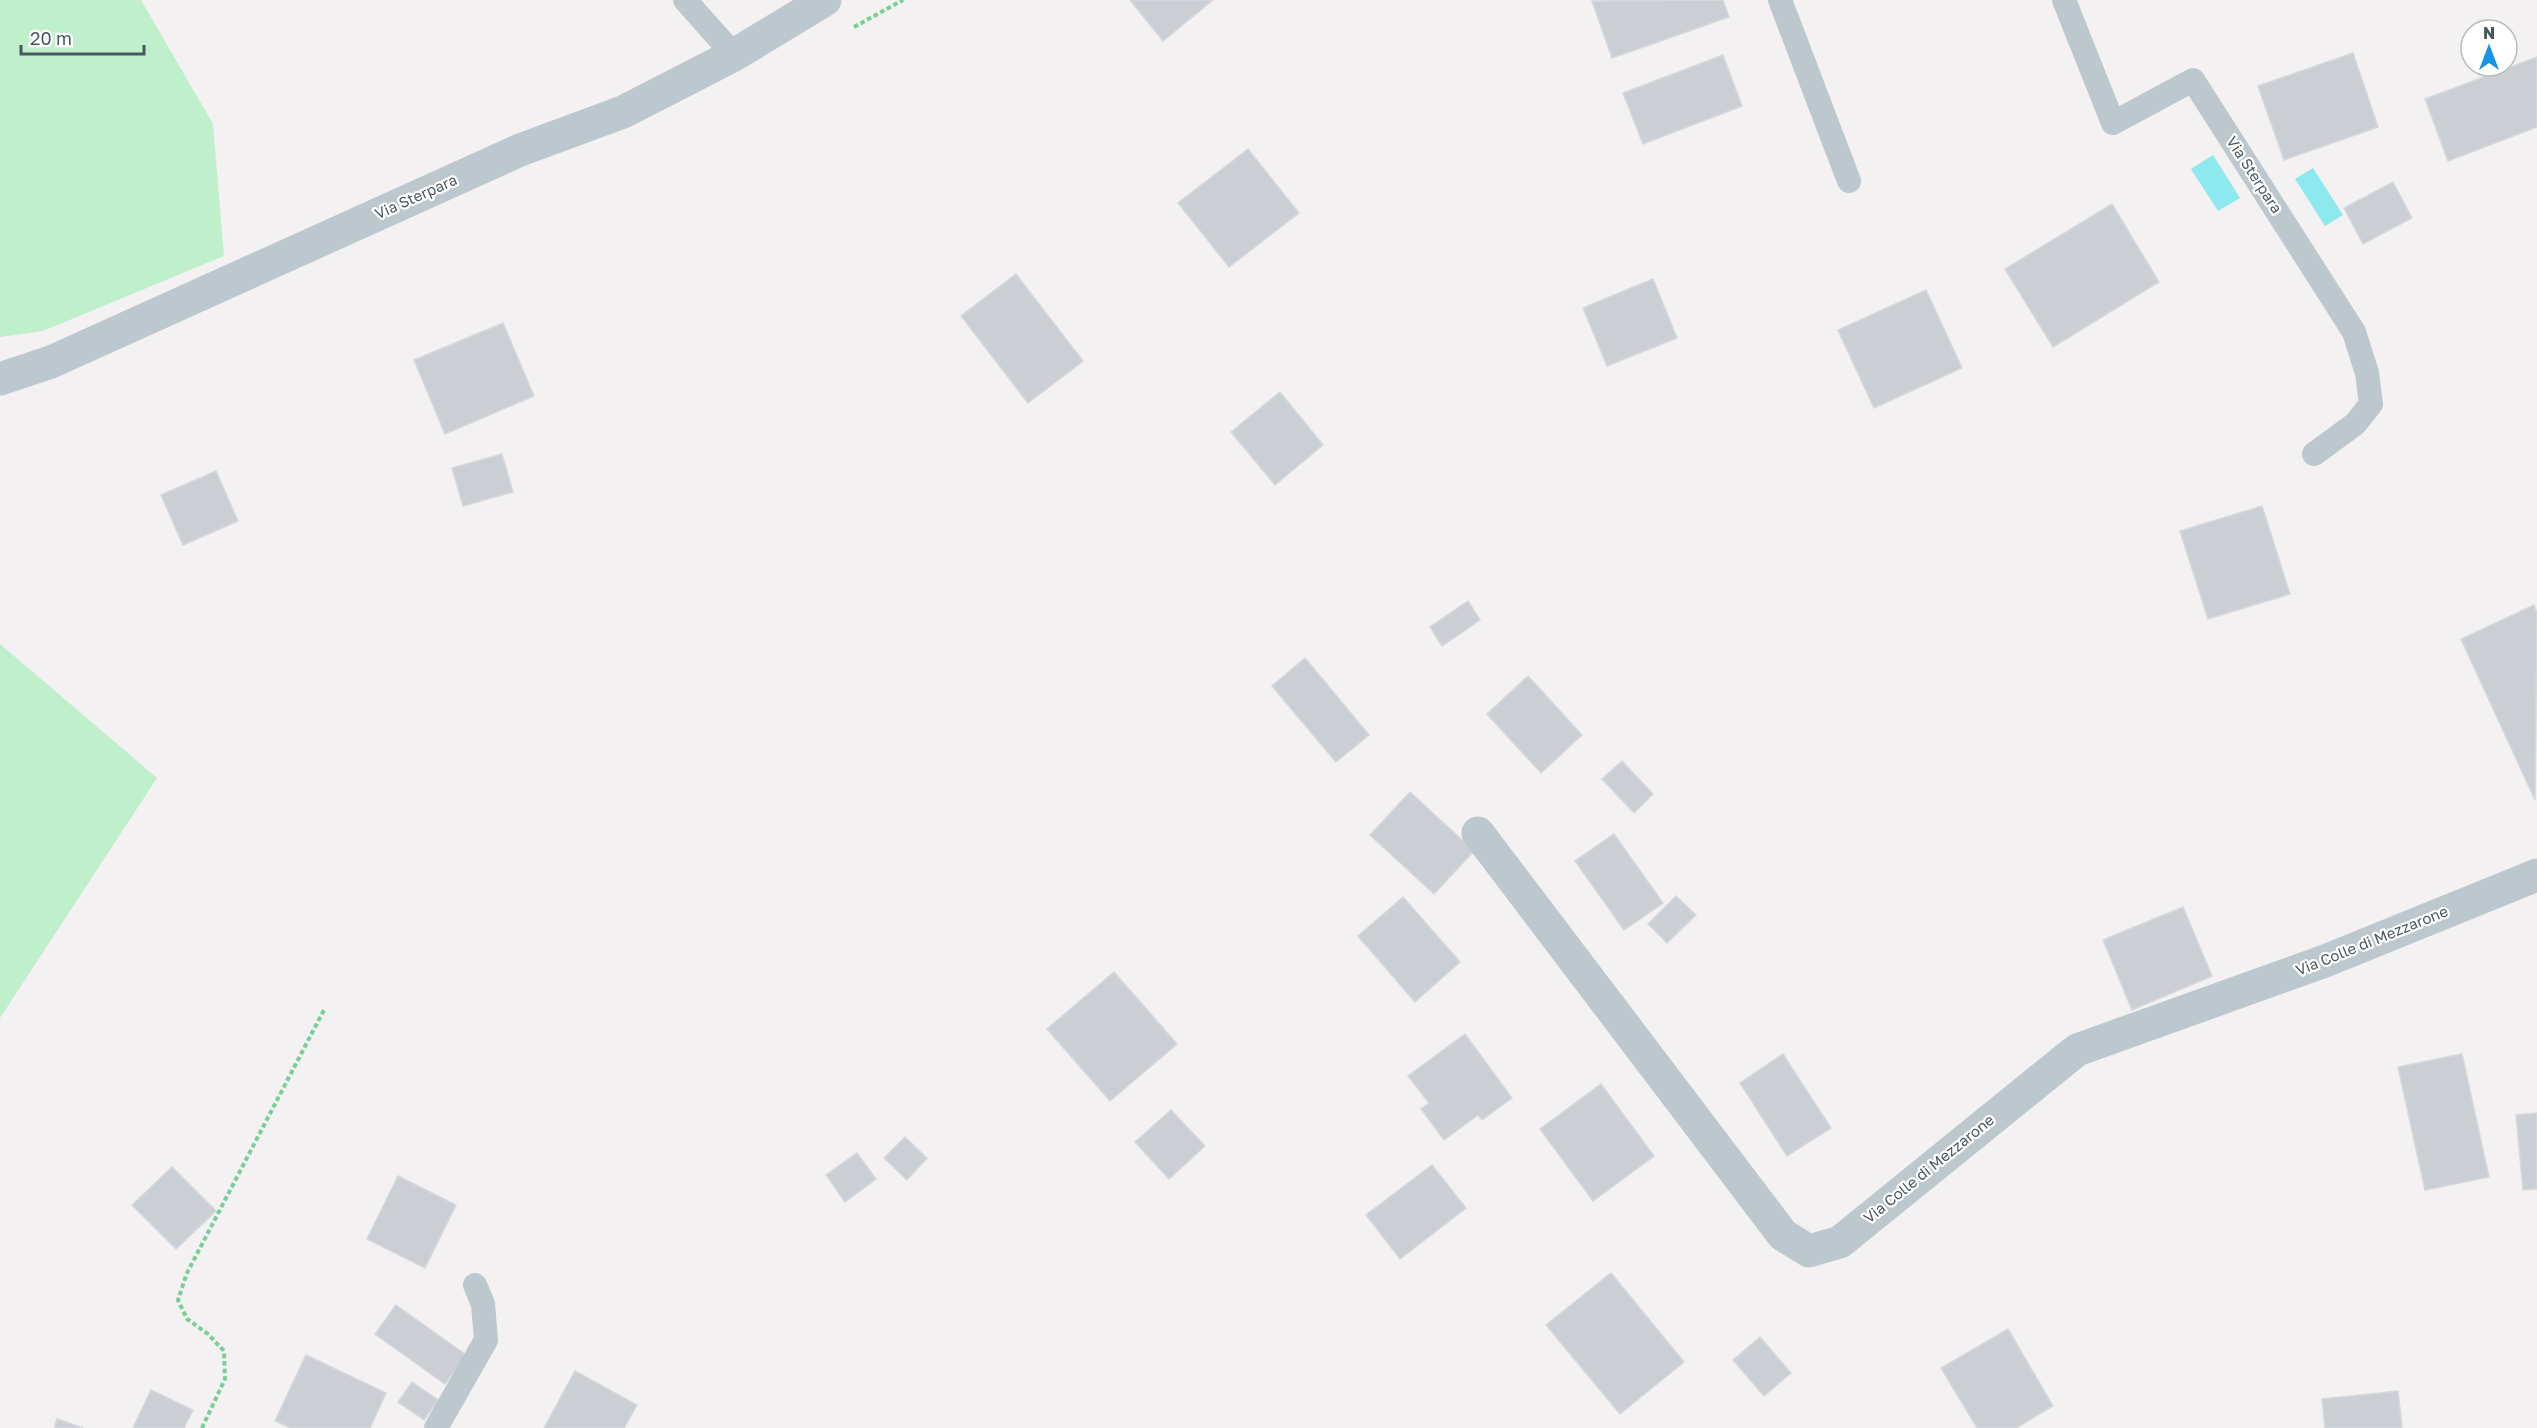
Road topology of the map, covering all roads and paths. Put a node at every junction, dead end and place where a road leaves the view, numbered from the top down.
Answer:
1 (685, 0) edge
2 (825, 0) edge
3 (1779, 0) edge
4 (2064, 0) edge
5 (734, 55) junction
6 (1850, 181) dead end
7 (0, 378) edge
8 (2314, 454) dead end
9 (1478, 833) dead end
10 (2537, 874) edge
11 (325, 1008) dead end
12 (475, 1285) dead end
13 (202, 1428) edge
14 (436, 1428) edge

1 - 5 lane
2 - 5 street, Via Sterpara
3 - 6 lane
4 - 8 lane, Via Sterpara
5 - 7 street, Via Sterpara
9 - 10 street, Via Colle di Mezzarone
11 - 13 path
12 - 14 lane

